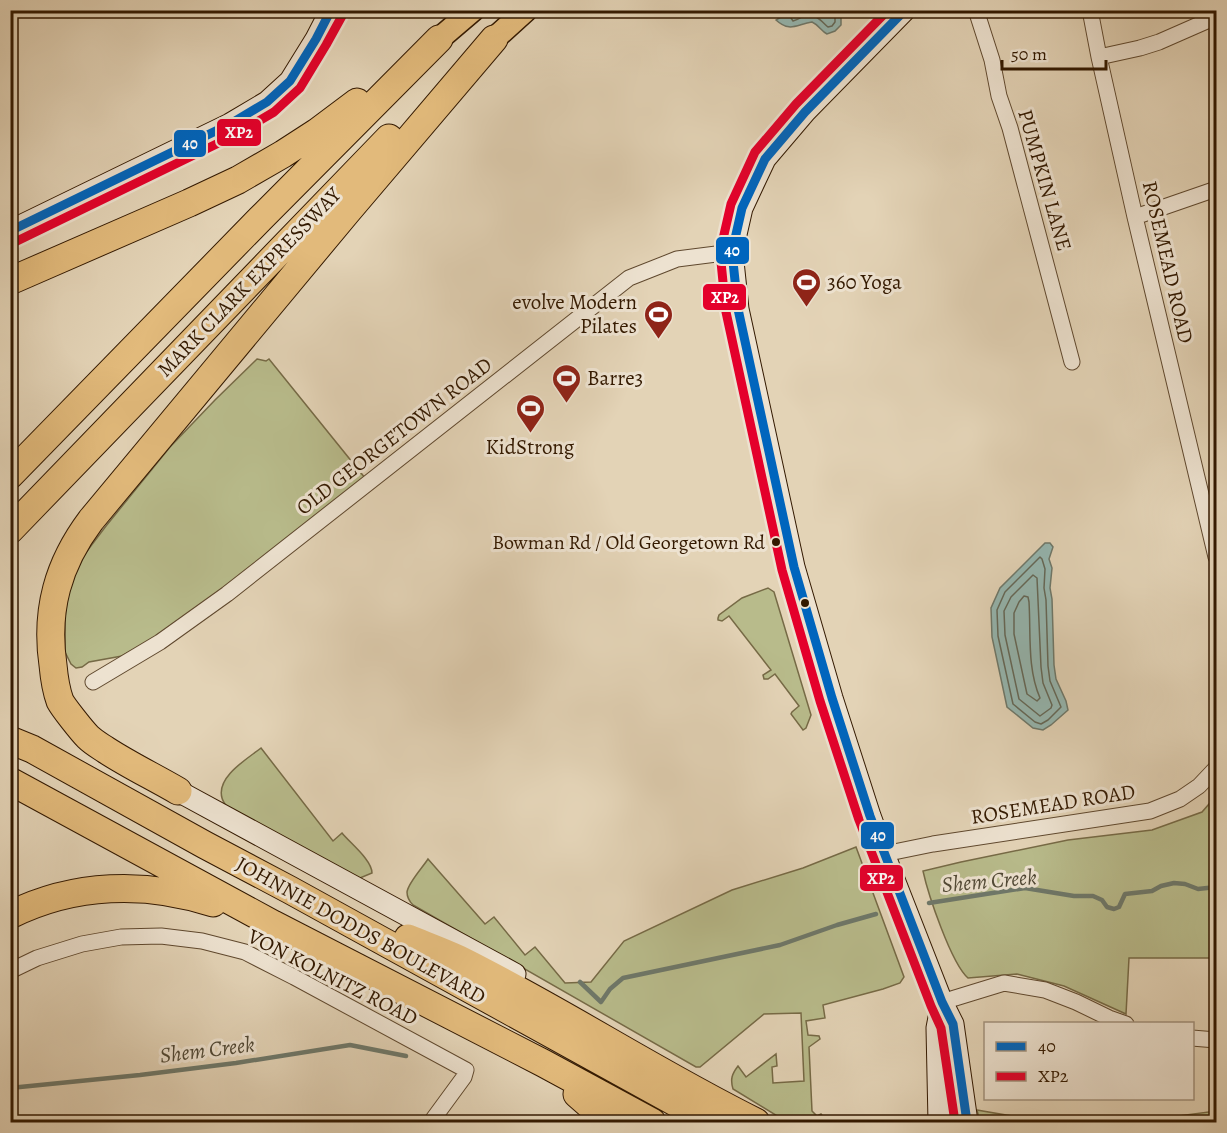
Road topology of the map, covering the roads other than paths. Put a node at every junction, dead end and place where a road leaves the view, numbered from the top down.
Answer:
1 (332, 10) edge
2 (472, 10) edge
3 (526, 10) edge
4 (905, 10) edge
5 (976, 10) edge
6 (1090, 10) edge
7 (1216, 16) edge
8 (439, 39) junction
9 (494, 39) junction
10 (1099, 57) junction
11 (1216, 189) edge
12 (1135, 217) junction
13 (10, 231) edge
14 (732, 252) junction
15 (10, 281) edge
16 (1072, 362) dead end
17 (10, 475) edge
18 (10, 530) edge
19 (1216, 556) edge
20 (93, 682) dead end
21 (18, 742) edge
22 (1216, 768) edge
23 (10, 781) edge
24 (178, 790) joint
25 (884, 854) junction
26 (290, 890) junction
27 (10, 915) edge
28 (273, 924) junction
29 (10, 971) edge
30 (942, 1002) junction
31 (1123, 1022) edge
32 (1194, 1038) edge
33 (1216, 1040) edge
34 (543, 1063) junction
35 (431, 1122) edge
36 (609, 1122) edge
37 (652, 1122) edge
38 (711, 1122) edge
39 (756, 1122) edge
40 (770, 1122) edge
41 (939, 1122) edge
42 (967, 1122) edge

1 - 13 main road
2 - 8 main road
3 - 9 main road
4 - 14 main road
5 - 16 street, PUMPKIN LANE
6 - 10 street, ROSEMEAD ROAD
7 - 10 street
8 - 15 highway
8 - 17 highway, MARK CLARK EXPRESSWAY
9 - 18 highway, MARK CLARK EXPRESSWAY
9 - 24 highway
10 - 12 street, ROSEMEAD ROAD
11 - 12 street
12 - 19 street, ROSEMEAD ROAD
14 - 20 street, OLD GEORGETOWN ROAD
14 - 25 main road
21 - 26 highway, JOHNNIE DODDS BOULEVARD
22 - 25 street, ROSEMEAD ROAD
23 - 28 highway, JOHNNIE DODDS BOULEVARD
24 - 40 main road, JOHNNIE DODDS BOULEVARD
25 - 30 main road
26 - 38 highway, JOHNNIE DODDS BOULEVARD
26 - 39 highway
27 - 28 highway
28 - 34 highway, JOHNNIE DODDS BOULEVARD
29 - 35 street, VON KOLNITZ ROAD
30 - 31 street
30 - 41 main road
30 - 42 main road
32 - 33 street
34 - 36 highway
34 - 37 highway, JOHNNIE DODDS BOULEVARD

